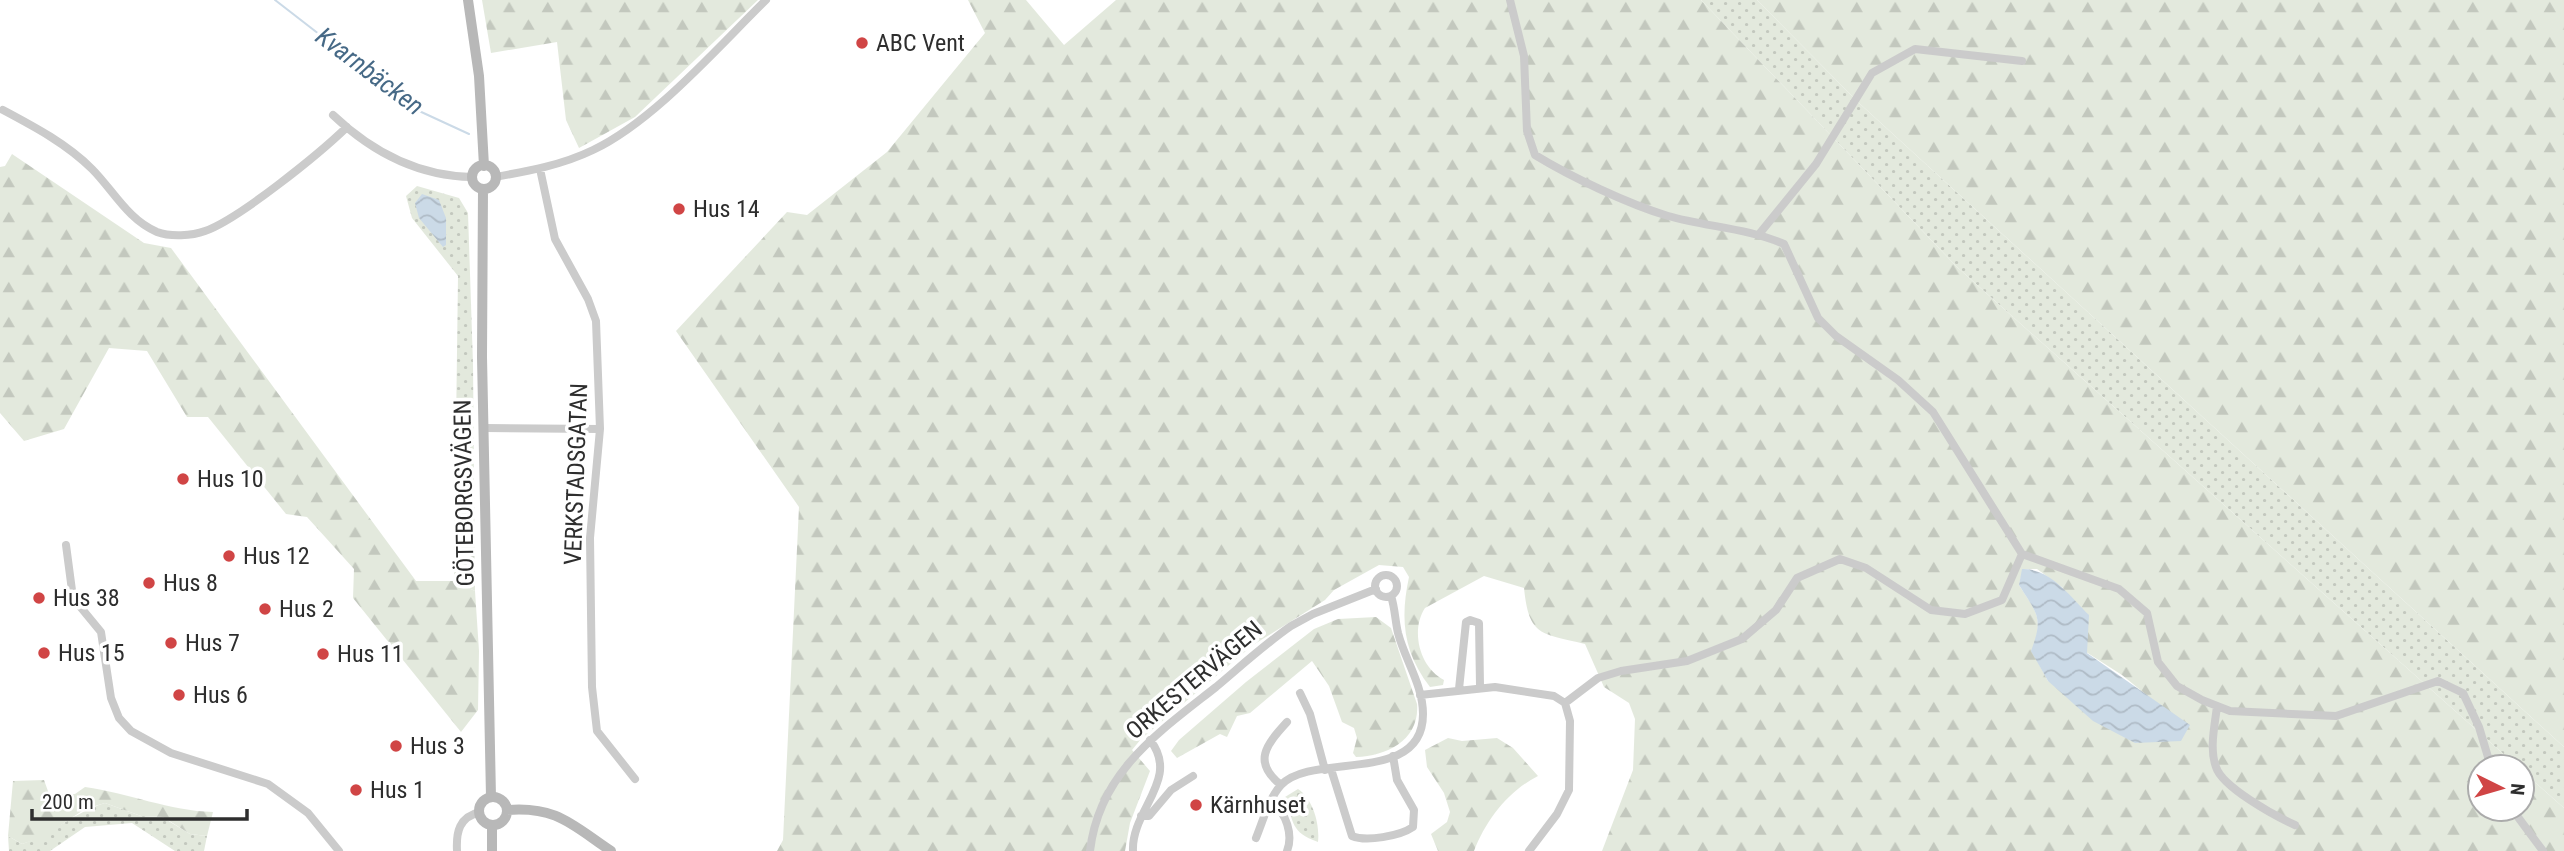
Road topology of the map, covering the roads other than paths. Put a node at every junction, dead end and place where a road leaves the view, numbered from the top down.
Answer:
1 (468, 0) edge
2 (766, 0) edge
3 (1510, 0) edge
4 (2022, 61) dead end
5 (3, 110) dead end
6 (333, 115) dead end
7 (347, 127) junction
8 (484, 166) junction
9 (540, 169) junction
10 (472, 177) junction
11 (495, 177) junction
12 (483, 189) junction
13 (1760, 233) junction
14 (485, 428) junction
15 (600, 429) junction
16 (66, 545) dead end
17 (2022, 554) junction
18 (1376, 589) junction
19 (1391, 596) junction
20 (1480, 686) junction
21 (1459, 689) junction
22 (1300, 693) dead end
23 (1420, 695) junction
24 (1565, 703) junction
25 (2217, 706) junction
26 (1287, 722) dead end
27 (1150, 740) junction
28 (2487, 753) edge
29 (1393, 756) junction
30 (1328, 769) junction
31 (1193, 776) dead end
32 (635, 779) dead end
33 (1281, 785) junction
34 (491, 797) junction
35 (1271, 804) junction
36 (508, 810) junction
37 (480, 812) junction
38 (1141, 816) junction
39 (2522, 823) edge
40 (492, 825) junction
41 (2295, 825) dead end
42 (1256, 838) dead end
43 (339, 851) edge
44 (457, 851) edge
45 (492, 851) edge
46 (611, 851) edge
47 (1090, 851) edge
48 (1133, 851) edge
49 (1287, 851) edge
50 (1529, 851) edge
51 (2543, 851) edge

1 - 8 street
2 - 9 street
3 - 13 street
4 - 13 street
5 - 7 street
6 - 7 street
7 - 10 street
8 - 10 street
8 - 11 street
9 - 11 street
9 - 15 street, VERKSTADSGATAN
10 - 12 street
11 - 12 street
12 - 14 street, GÖTEBORGSVÄGEN
13 - 17 street
14 - 15 street
14 - 34 street, GÖTEBORGSVÄGEN
15 - 32 street, VERKSTADSGATAN
16 - 43 street
17 - 24 street
17 - 25 street
18 - 19 street
18 - 19 street
18 - 27 street, ORKESTERVÄGEN
19 - 23 street
20 - 21 street
20 - 21 street
20 - 24 street
21 - 23 street
22 - 30 street
23 - 29 street
24 - 50 street
25 - 28 street
25 - 41 street
26 - 33 street
27 - 38 street
27 - 47 street, ORKESTERVÄGEN
29 - 30 street
29 - 30 street
30 - 33 street
31 - 38 street
33 - 35 street
34 - 36 street
34 - 37 street
35 - 42 street
35 - 49 street
36 - 40 street
36 - 46 street
37 - 40 street
37 - 44 street
38 - 48 street
39 - 51 street
40 - 45 street

